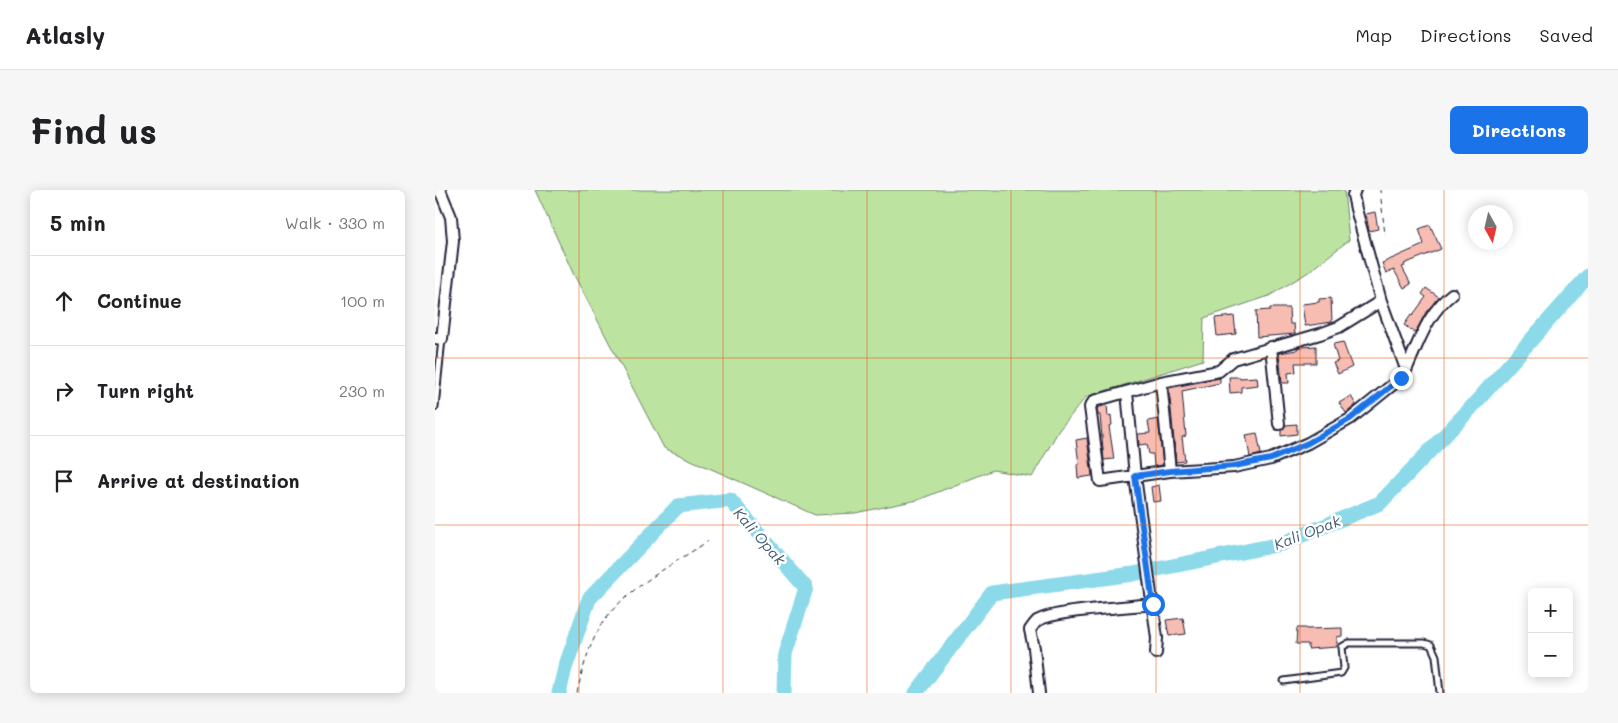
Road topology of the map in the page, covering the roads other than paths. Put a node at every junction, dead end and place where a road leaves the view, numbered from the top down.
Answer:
1 (440, 190) edge
2 (1355, 190) edge
3 (1452, 294) dead end
4 (1381, 302) junction
5 (438, 338) edge
6 (1271, 348) junction
7 (1406, 369) junction
8 (1161, 382) junction
9 (1127, 392) junction
10 (435, 407) edge
11 (1279, 424) dead end
12 (1170, 471) junction
13 (1135, 476) junction
14 (1153, 604) junction
15 (1156, 653) dead end
16 (1284, 681) dead end
17 (1039, 693) edge
18 (1440, 693) edge

1 - 5 street
2 - 4 street
3 - 7 street
4 - 6 street
4 - 7 street
5 - 10 lane
6 - 8 street
6 - 11 street
7 - 12 street
8 - 9 street
8 - 12 street
9 - 13 street
9 - 13 street
12 - 13 street
13 - 14 street
14 - 15 street
14 - 17 street
16 - 18 lane

